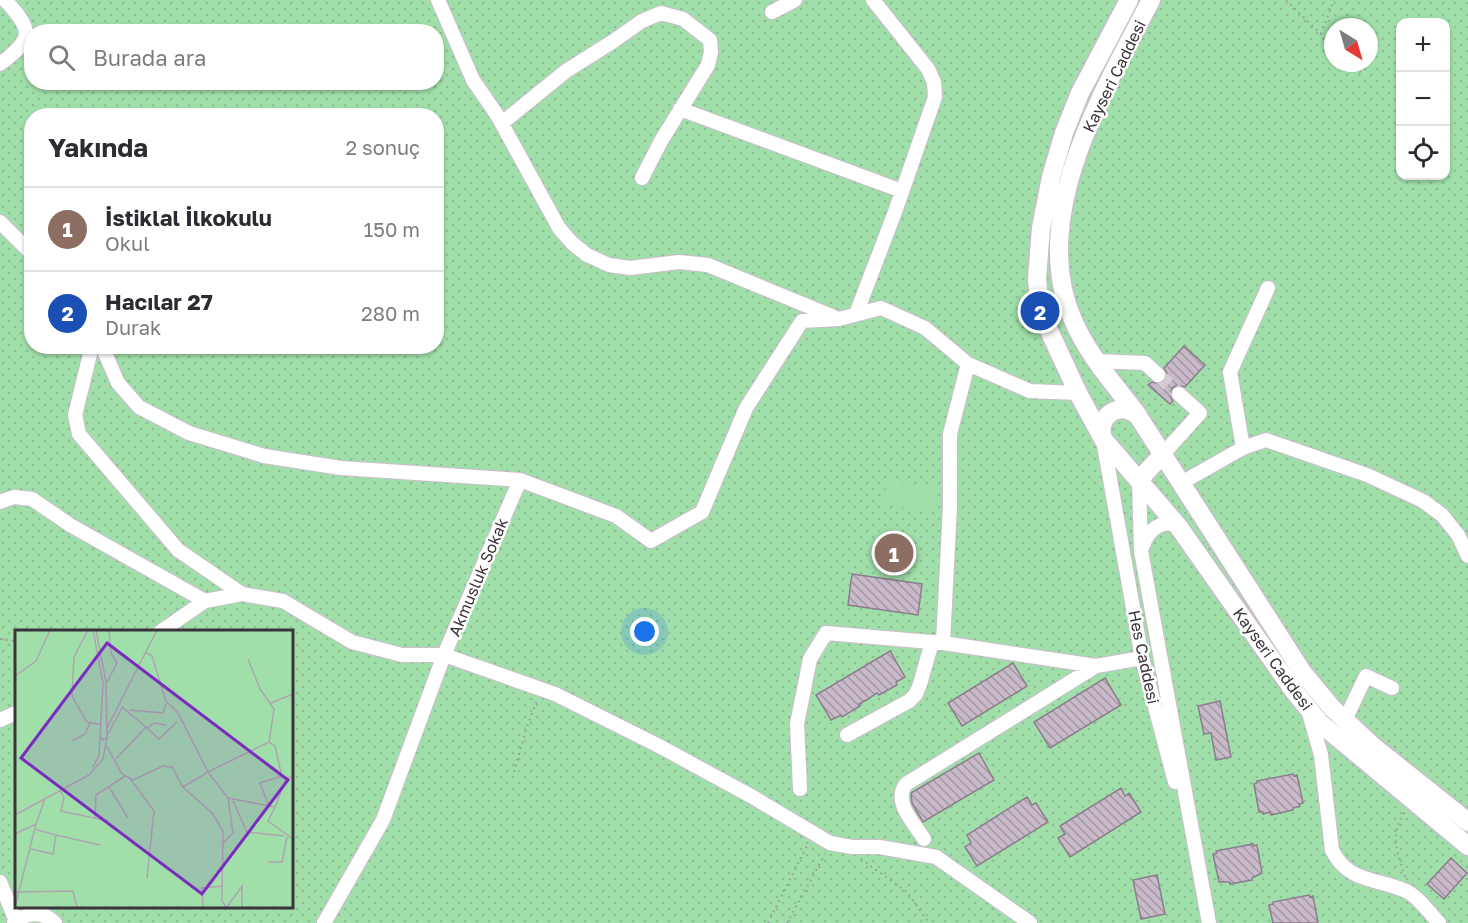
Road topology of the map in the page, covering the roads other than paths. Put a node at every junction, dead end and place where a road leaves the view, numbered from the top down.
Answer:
1 (5, 0) edge
2 (438, 0) edge
3 (795, 0) edge
4 (873, 0) edge
5 (1129, 0) edge
6 (1151, 0) edge
7 (772, 12) dead end
8 (24, 29) edge
9 (24, 36) edge
10 (0, 64) edge
11 (680, 109) junction
12 (502, 123) junction
13 (642, 178) dead end
14 (902, 191) junction
15 (0, 222) edge
16 (24, 246) edge
17 (1268, 288) dead end
18 (856, 314) junction
19 (839, 319) junction
20 (90, 354) edge
21 (105, 354) edge
22 (1097, 361) junction
23 (968, 364) junction
24 (1158, 375) tunnel mouth
25 (1078, 393) junction
26 (1179, 394) tunnel mouth
27 (1139, 418) junction
28 (1105, 442) junction
29 (1244, 448) junction
30 (1163, 454) junction
31 (519, 480) junction
32 (1139, 480) junction
33 (1181, 483) junction
34 (0, 502) edge
35 (1178, 526) junction
36 (1141, 551) junction
37 (1468, 556) edge
38 (242, 594) junction
39 (205, 601) junction
40 (163, 630) edge
41 (938, 643) junction
42 (444, 655) junction
43 (1142, 658) junction
44 (1096, 666) junction
45 (1392, 688) dead end
46 (1308, 707) junction
47 (1345, 720) junction
48 (847, 735) dead end
49 (800, 789) dead end
50 (1468, 822) edge
51 (924, 839) dead end
52 (1468, 846) edge
53 (1200, 871) junction
54 (0, 882) edge
55 (53, 921) edge
56 (15, 922) edge
57 (324, 923) edge
58 (1030, 923) edge
59 (1209, 923) edge
60 (1439, 923) edge

1 - 8 street
2 - 12 street
3 - 7 street
4 - 14 street
5 - 25 main road, Kayseri Caddesi
6 - 22 main road, Kayseri Caddesi
9 - 10 street
11 - 12 street
11 - 13 street
11 - 14 street
12 - 19 street
14 - 18 street
15 - 16 street
17 - 29 street
18 - 19 street
18 - 23 street
19 - 31 street
20 - 38 street
21 - 31 street
22 - 24 street
22 - 27 main road, Kayseri Caddesi
23 - 25 street
23 - 41 street
25 - 28 main road, Kayseri Caddesi
26 - 30 street
27 - 28 main road
27 - 30 main road, Kayseri Caddesi
28 - 32 main road, Kayseri Caddesi
28 - 43 street, Hes Caddesi
29 - 33 street
29 - 37 street
30 - 32 main road
30 - 33 main road, Kayseri Caddesi
31 - 42 street, Akmusluk Sokak
32 - 35 main road, Kayseri Caddesi
32 - 36 street, Hes Caddesi
33 - 47 main road, Kayseri Caddesi
34 - 39 street
35 - 36 street
35 - 46 main road, Kayseri Caddesi
36 - 53 street, Hes Caddesi
38 - 39 street, Akmusluk Sokak
38 - 42 street, Akmusluk Sokak
39 - 40 street, Akmusluk Sokak
41 - 44 street
41 - 48 street
41 - 49 street
42 - 57 street
42 - 58 street
43 - 44 street
43 - 53 street, Hes Caddesi
44 - 51 street
45 - 47 street
46 - 52 main road, Kayseri Caddesi
46 - 60 street
47 - 50 main road, Kayseri Caddesi
53 - 59 street, Hes Caddesi
54 - 56 street
55 - 56 street

